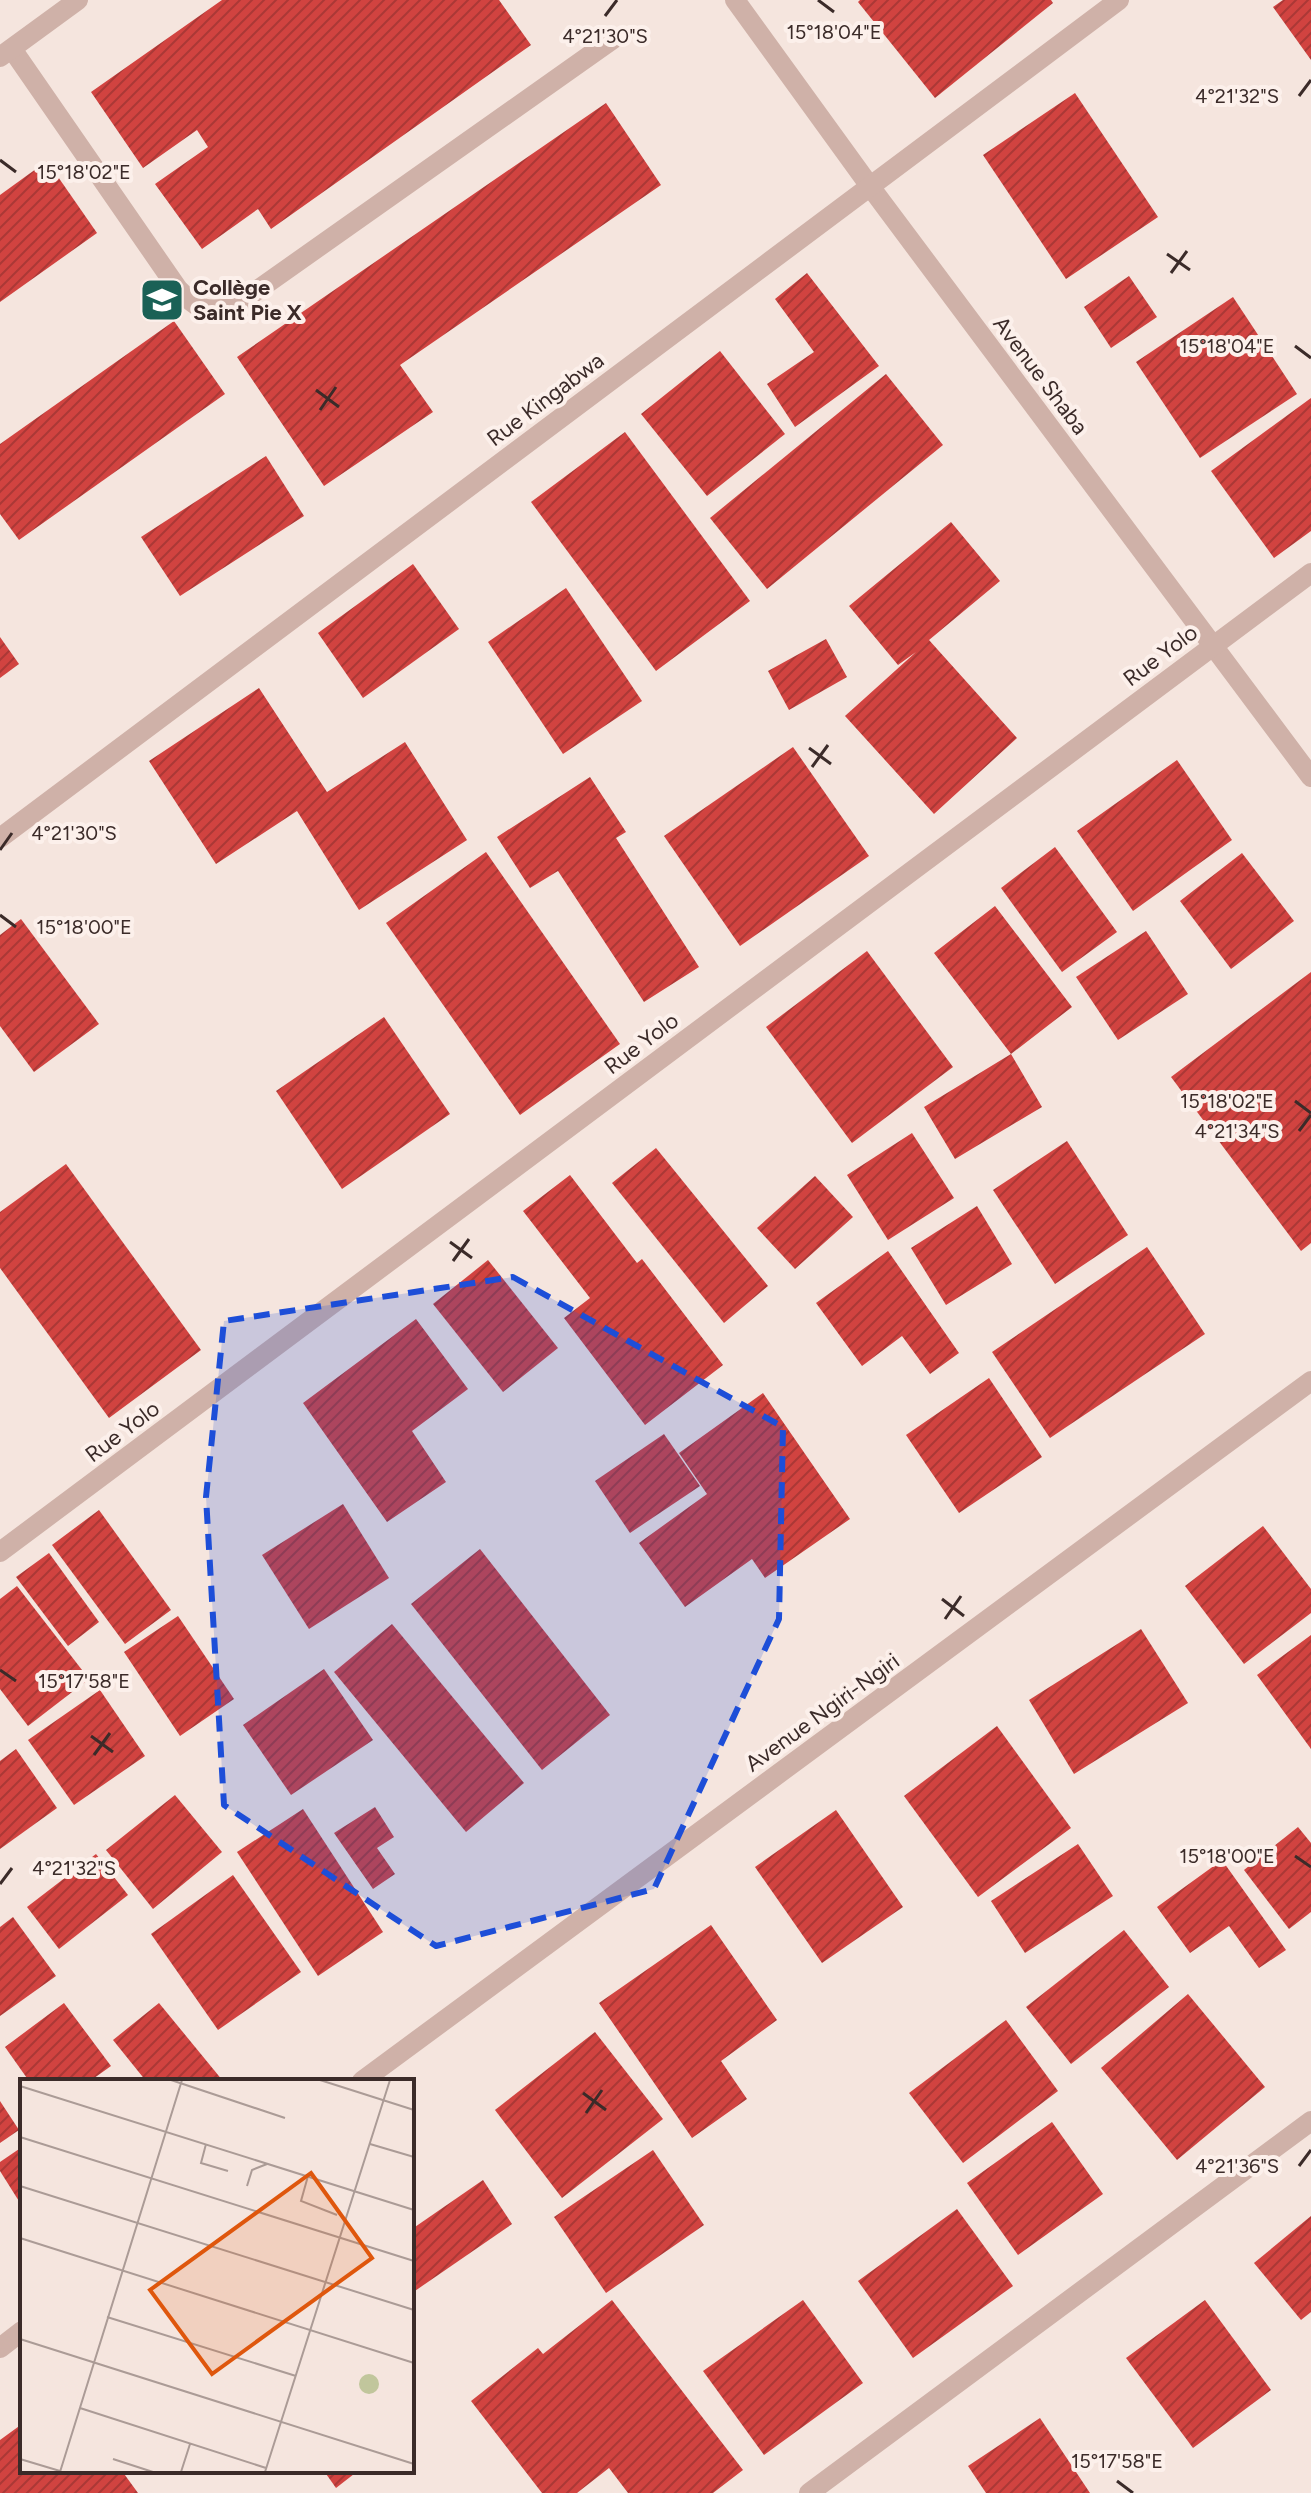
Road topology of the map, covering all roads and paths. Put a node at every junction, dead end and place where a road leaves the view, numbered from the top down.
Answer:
1 (78, 0) edge
2 (735, 0) edge
3 (1119, 0) edge
4 (613, 39) dead end
5 (6, 53) edge
6 (869, 185) junction
7 (1311, 573) edge
8 (1214, 645) junction
9 (1311, 777) edge
10 (0, 838) edge
11 (1311, 1381) edge
12 (0, 1552) edge
13 (365, 2079) edge
14 (1311, 2121) edge
15 (20, 2333) edge
16 (0, 2348) edge
17 (809, 2493) edge

1 - 5 street
2 - 6 street, Avenue Shaba
3 - 6 street, Rue Kingabwa
4 - 5 street
6 - 8 street, Avenue Shaba
6 - 10 street, Rue Kingabwa
7 - 8 street, Rue Yolo
8 - 9 street, Avenue Shaba
8 - 12 street, Rue Yolo
11 - 13 street, Avenue Ngiri-Ngiri
14 - 17 street
15 - 16 street

